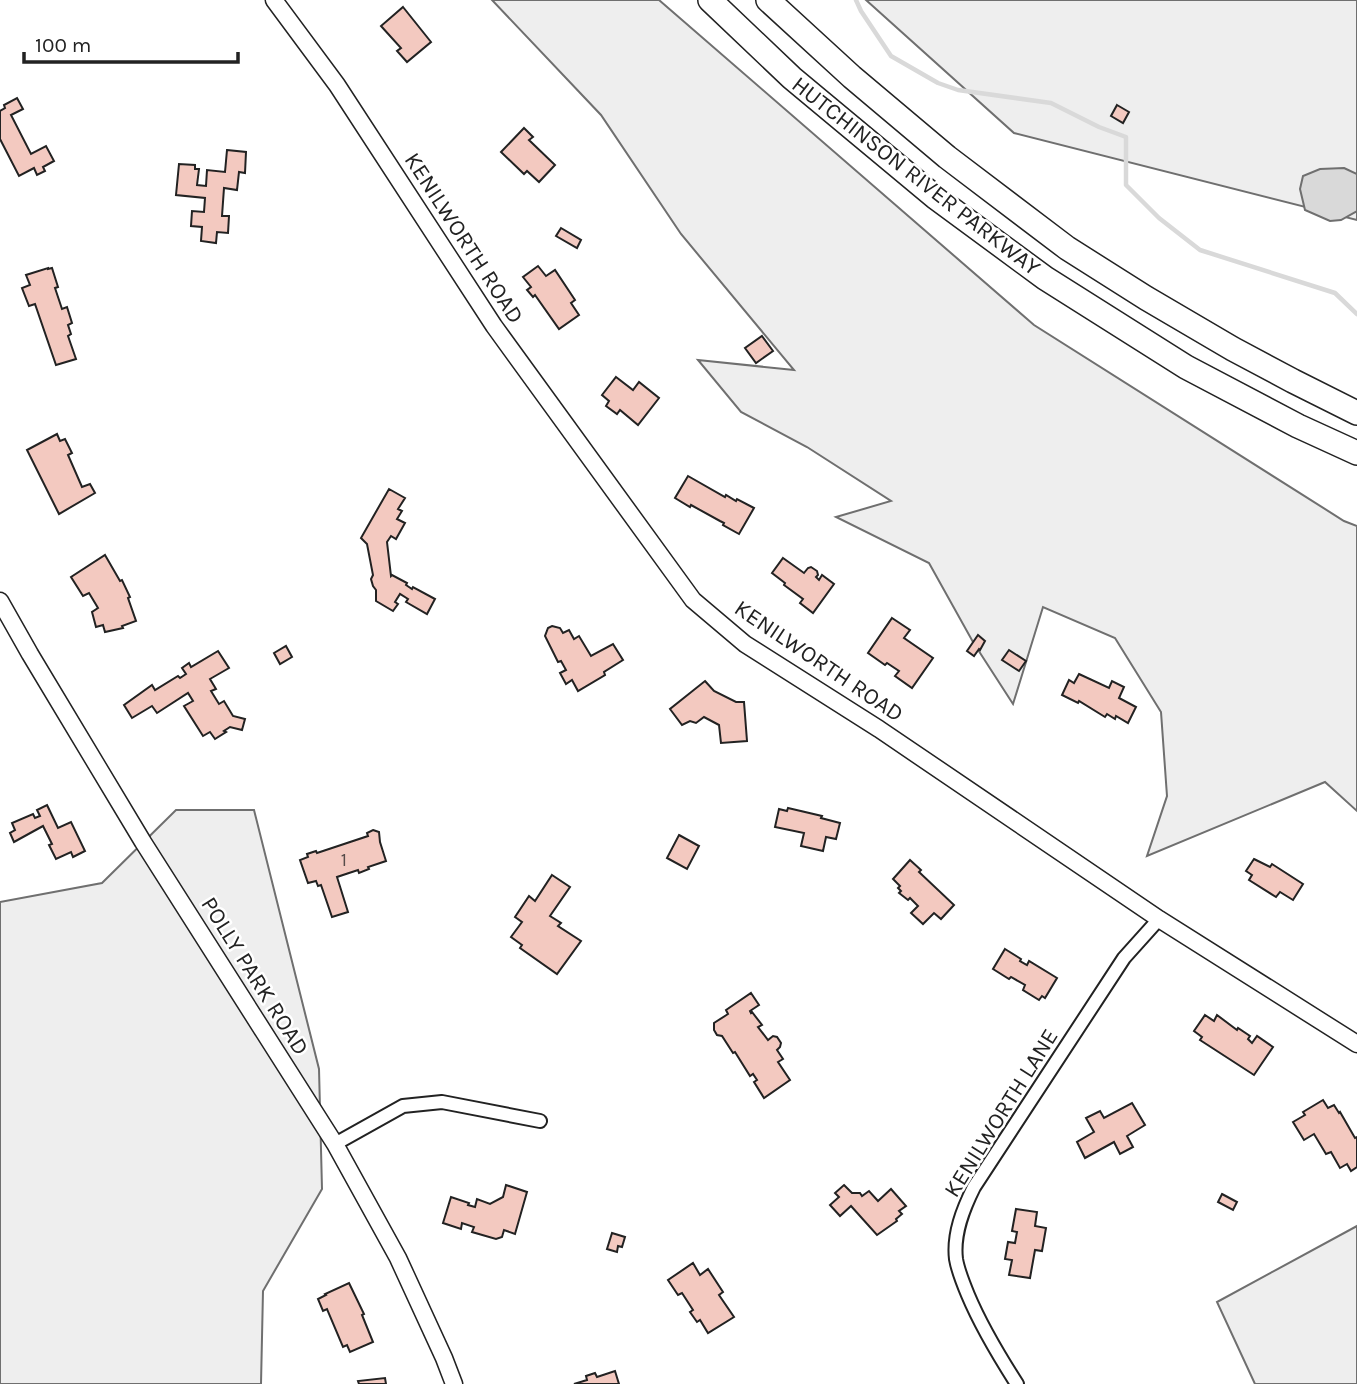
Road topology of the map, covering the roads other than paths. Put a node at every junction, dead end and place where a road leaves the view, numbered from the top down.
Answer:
1 (274, 0) edge
2 (710, 0) edge
3 (768, 0) edge
4 (1357, 413) edge
5 (1357, 453) edge
6 (0, 601) edge
7 (1159, 919) junction
8 (1357, 1044) edge
9 (541, 1121) dead end
10 (335, 1144) junction
11 (454, 1384) edge
12 (1017, 1384) edge

1 - 7 street, KENILWORTH ROAD
2 - 5 highway, HUTCHINSON RIVER PARKWAY
3 - 4 highway, HUTCHINSON RIVER PARKWAY
6 - 10 street, POLLY PARK ROAD
7 - 8 street, KENILWORTH ROAD
7 - 12 street, KENILWORTH LANE
9 - 10 street
10 - 11 street, POLLY PARK ROAD

